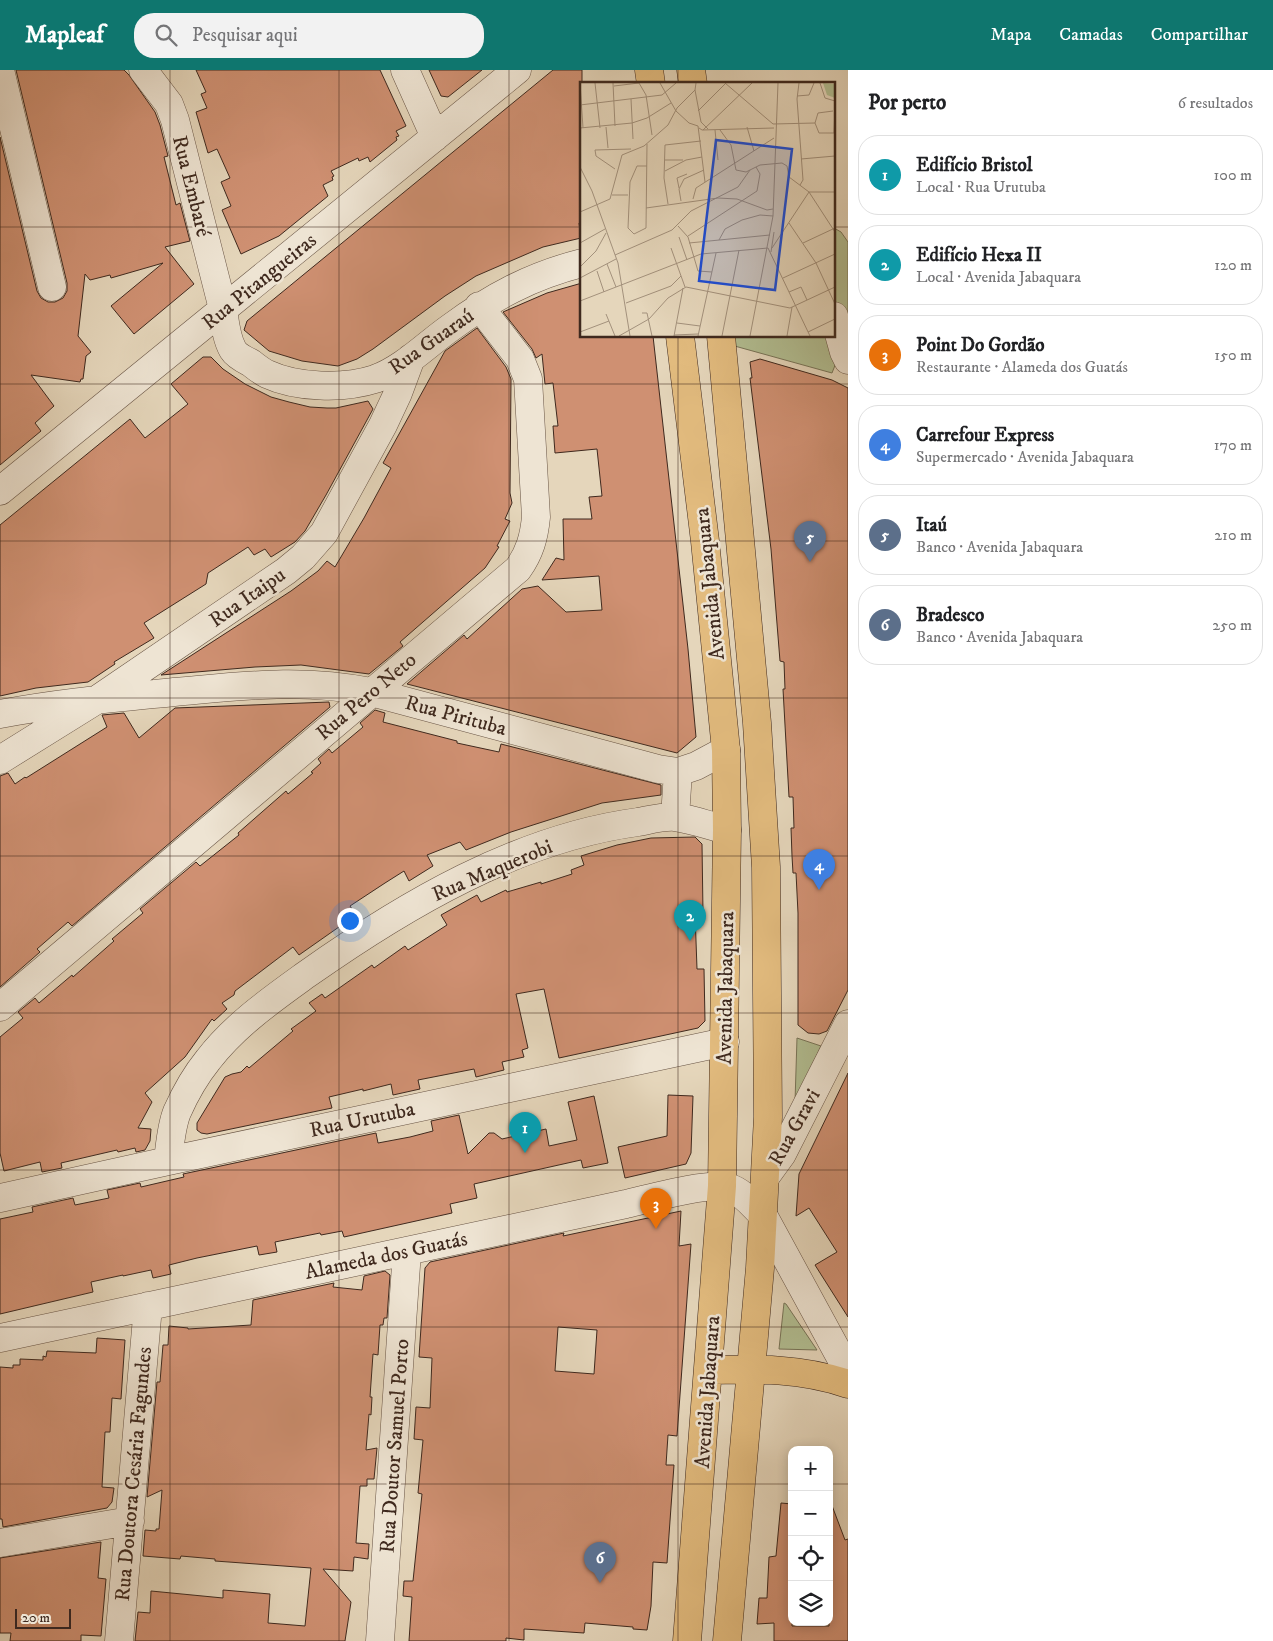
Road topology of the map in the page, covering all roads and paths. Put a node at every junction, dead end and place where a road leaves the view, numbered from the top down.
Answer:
1 (0, 70) edge
2 (143, 70) edge
3 (405, 70) edge
4 (517, 70) edge
5 (435, 137) junction
6 (580, 264) edge
7 (52, 287) dead end
8 (479, 306) junction
9 (223, 310) junction
10 (836, 323) edge
11 (680, 338) edge
12 (721, 338) edge
13 (411, 358) junction
14 (848, 360) edge
15 (0, 491) edge
16 (371, 692) junction
17 (98, 700) junction
18 (0, 714) edge
19 (726, 750) junction
20 (0, 760) edge
21 (678, 772) junction
22 (675, 817) junction
23 (727, 830) junction
24 (0, 1007) edge
25 (848, 1024) edge
26 (725, 1042) junction
27 (168, 1160) junction
28 (766, 1176) junction
29 (722, 1186) junction
30 (0, 1198) edge
31 (763, 1214) junction
32 (407, 1251) junction
33 (148, 1306) junction
34 (0, 1338) edge
35 (751, 1369) junction
36 (709, 1370) junction
37 (848, 1371) edge
38 (848, 1384) edge
39 (130, 1521) junction
40 (0, 1543) edge
41 (118, 1641) edge
42 (380, 1641) edge
43 (687, 1641) edge
44 (727, 1641) edge

1 - 7 street
2 - 9 street, Rua Embaré
3 - 5 street
4 - 5 street, Rua Pitangueiras
5 - 9 street, Rua Pitangueiras
6 - 8 street, Rua Guaraú
8 - 13 street, Rua Guaraú
8 - 16 street, Rua Pero Neto
9 - 13 street, Rua Guaraú
9 - 15 street, Rua Pitangueiras
10 - 14 street
11 - 19 main road, Avenida Jabaquara
12 - 28 main road, Avenida Jabaquara
13 - 17 street, Rua Itaipu
16 - 17 street, Rua Pirituba
16 - 21 street, Rua Pirituba
16 - 24 street, Rua Pero Neto
17 - 18 street, Rua Pirituba
17 - 20 street, Rua Itaipu
19 - 21 street
19 - 23 main road, Avenida Jabaquara
21 - 22 street
22 - 23 street, Rua Maquerobi
22 - 27 street, Rua Maquerobi
23 - 26 main road, Avenida Jabaquara
25 - 28 street, Rua Gravi
26 - 27 street, Rua Urutuba
26 - 29 main road, Avenida Jabaquara
27 - 30 street, Rua Urutuba
28 - 31 main road, Avenida Jabaquara
29 - 31 street
29 - 32 street, Alameda dos Guatás
29 - 36 main road, Avenida Jabaquara
31 - 35 main road, Avenida Jabaquara
31 - 37 street
32 - 33 street, Alameda dos Guatás
32 - 42 street, Rua Doutor Samuel Porto
33 - 34 street, Alameda dos Guatás
33 - 39 street, Rua Doutora Cesária Fagundes
35 - 36 main road
35 - 38 main road
35 - 44 main road, Avenida Jabaquara
36 - 43 main road, Avenida Jabaquara
39 - 40 street
39 - 41 street, Rua Doutora Cesária Fagundes

